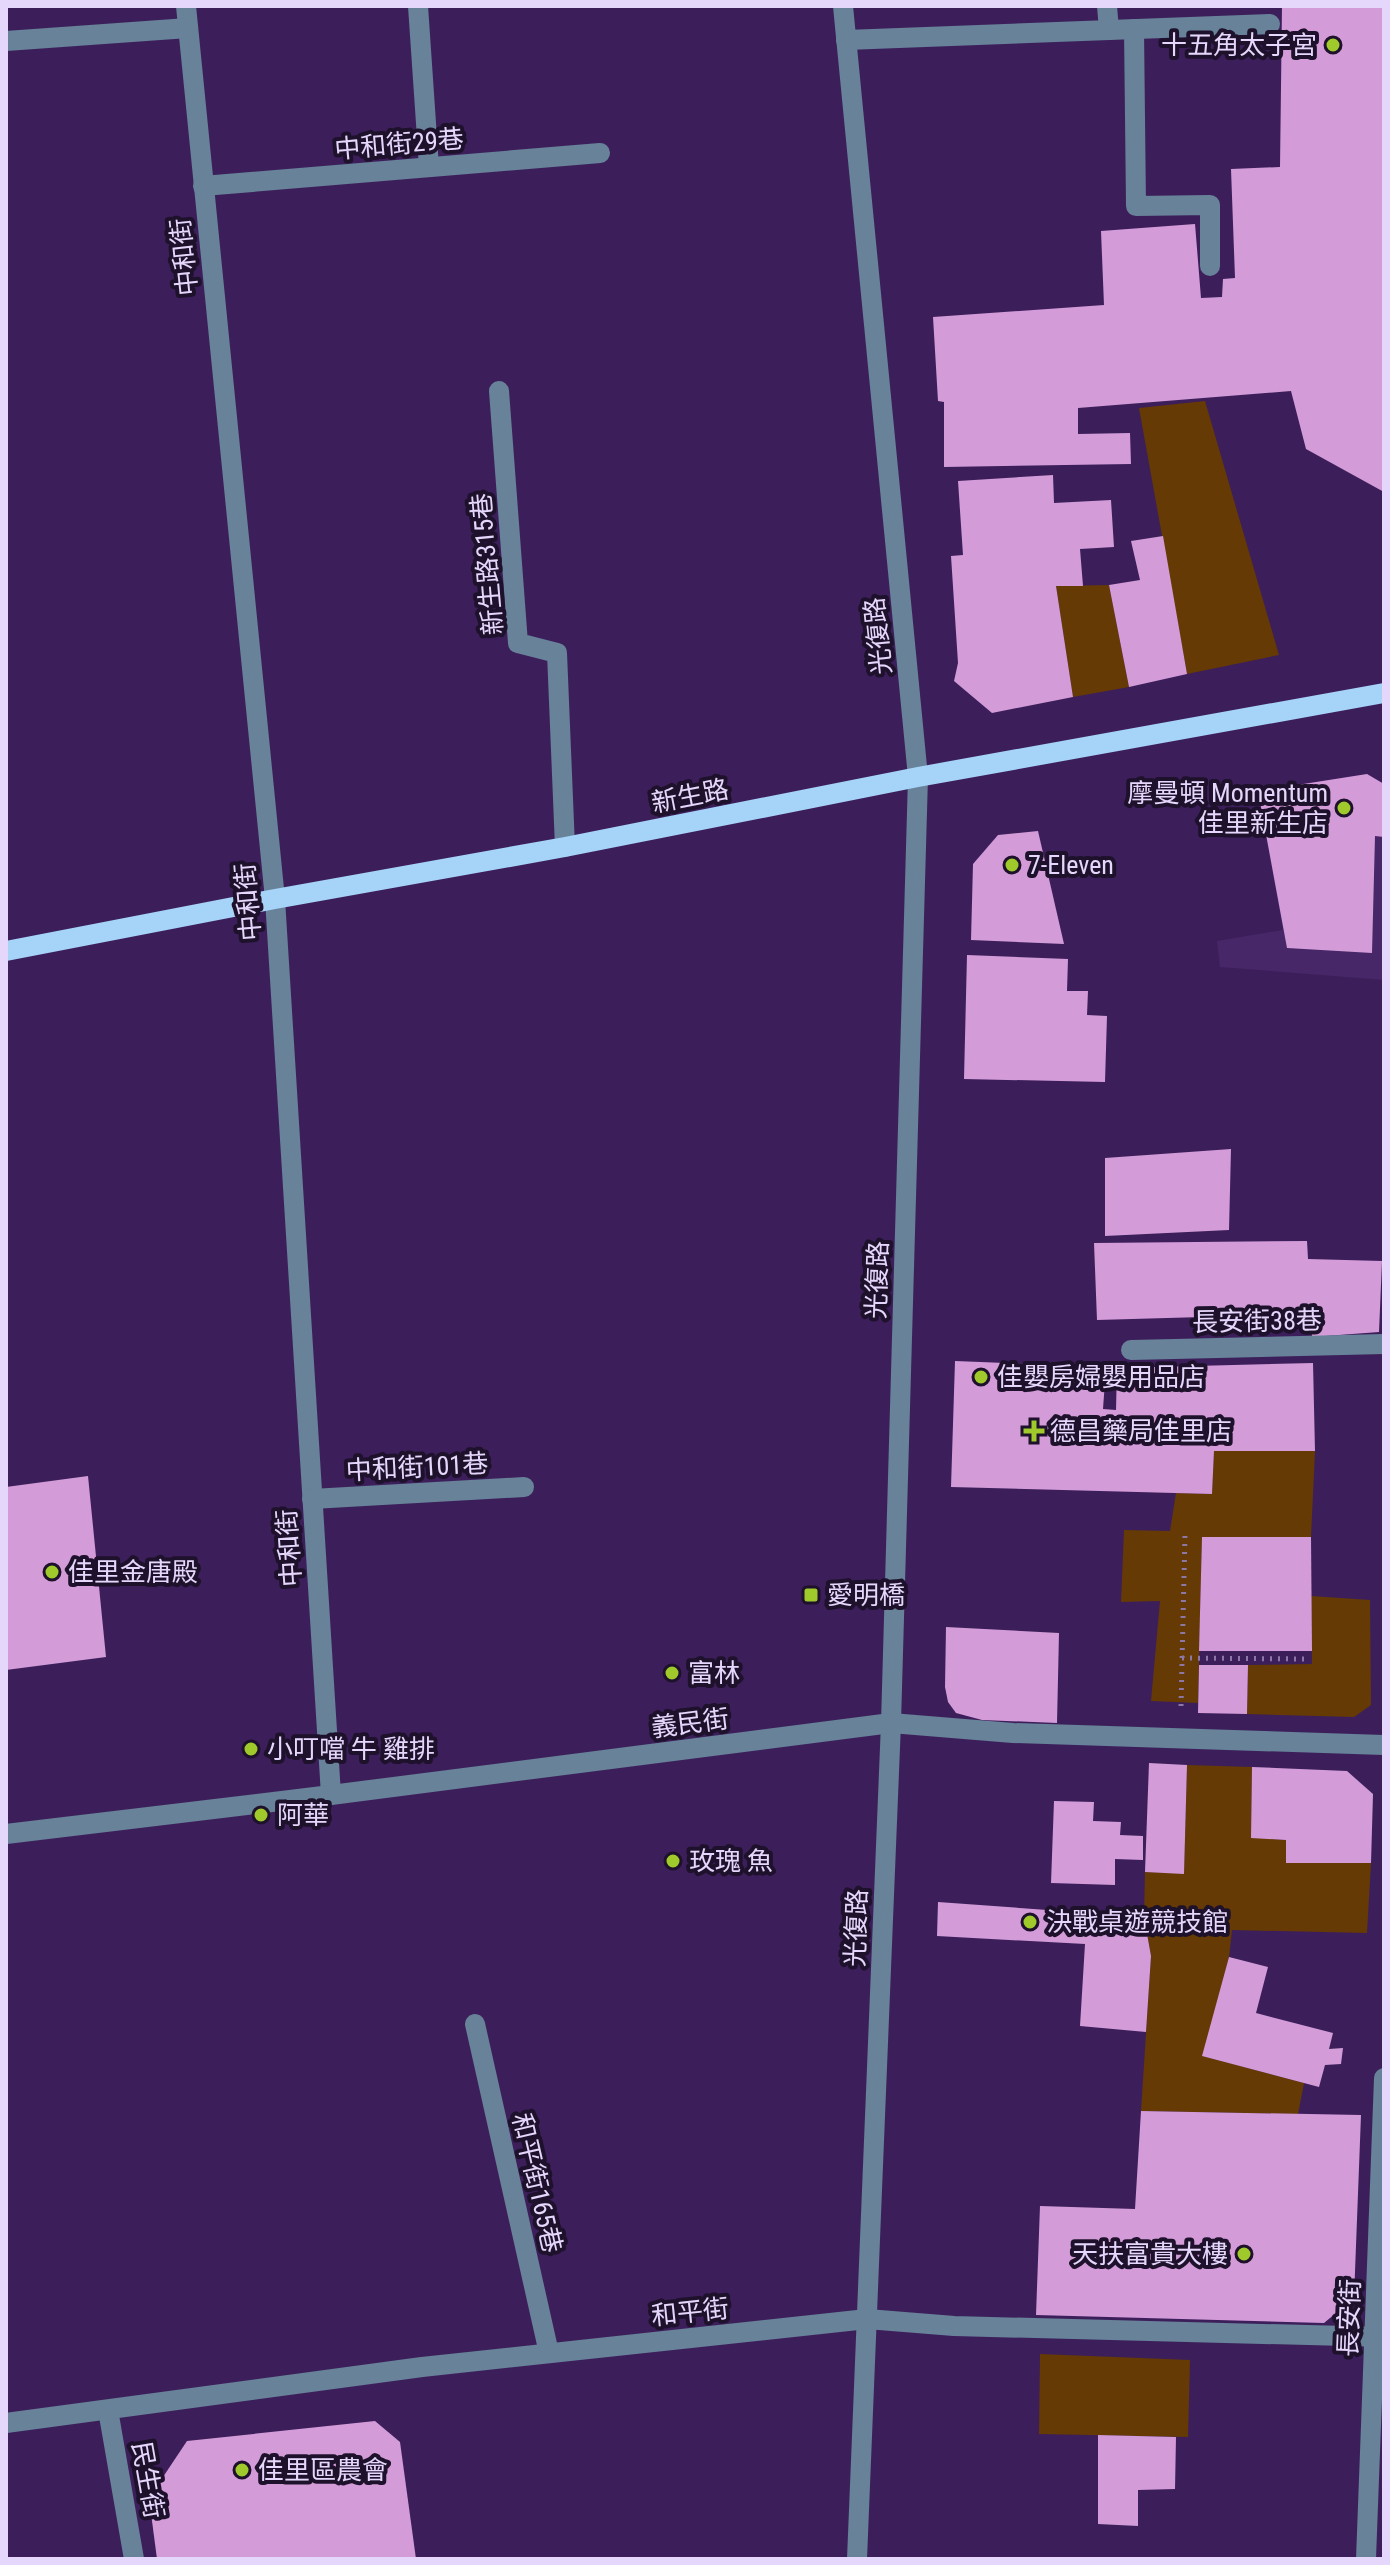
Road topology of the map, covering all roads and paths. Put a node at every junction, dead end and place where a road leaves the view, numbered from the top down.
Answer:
1 (186, 6) edge
2 (418, 6) edge
3 (843, 6) edge
4 (1107, 6) edge
5 (1270, 24) dead end
6 (188, 28) junction
7 (1134, 29) junction
8 (1109, 30) junction
9 (846, 40) junction
10 (6, 41) edge
11 (600, 153) dead end
12 (429, 167) junction
13 (203, 186) junction
14 (1210, 266) dead end
15 (499, 391) dead end
16 (1384, 693) edge
17 (918, 777) junction
18 (565, 847) junction
19 (275, 899) junction
20 (6, 951) edge
21 (1384, 1344) edge
22 (1131, 1350) dead end
23 (524, 1487) dead end
24 (312, 1499) junction
25 (1185, 1534) dead end
26 (1182, 1658) junction
27 (1307, 1659) dead end
28 (891, 1723) junction
29 (1181, 1739) junction
30 (1384, 1745) edge
31 (331, 1795) junction
32 (6, 1834) edge
33 (475, 2024) dead end
34 (1384, 2078) edge
35 (867, 2319) junction
36 (1379, 2337) edge
37 (549, 2353) junction
38 (108, 2410) junction
39 (6, 2423) edge
40 (1375, 2525) edge
41 (134, 2559) edge
42 (857, 2559) edge
43 (1366, 2559) edge

1 - 6 street, 中和街
2 - 12 street
3 - 9 street, 光復路
4 - 8 street
5 - 7 street
6 - 10 street
6 - 13 street, 中和街
7 - 8 street
7 - 14 street
8 - 9 street
9 - 17 street, 光復路
11 - 12 street, 中和街29巷
12 - 13 street, 中和街29巷
13 - 19 street, 中和街
15 - 18 street, 新生路315巷
16 - 17 main road, 新生路
17 - 18 main road, 新生路
17 - 28 street, 光復路
18 - 19 main road, 新生路
19 - 20 main road, 新生路
19 - 24 street, 中和街
21 - 22 street, 長安街38巷
23 - 24 street, 中和街101巷
24 - 31 street, 中和街
25 - 26 path
26 - 27 path
26 - 29 path
28 - 29 street, 義民街
28 - 31 street, 義民街
28 - 35 street, 光復路
29 - 30 street, 義民街
31 - 32 street, 義民街
33 - 37 street, 和平街165巷
34 - 36 street, 長安街
35 - 36 street, 和平街
35 - 37 street, 和平街
35 - 42 street, 光復路
36 - 40 street, 長安街
37 - 38 street, 和平街
38 - 39 street, 和平街
38 - 41 street, 民生街
40 - 43 street, 長安街

